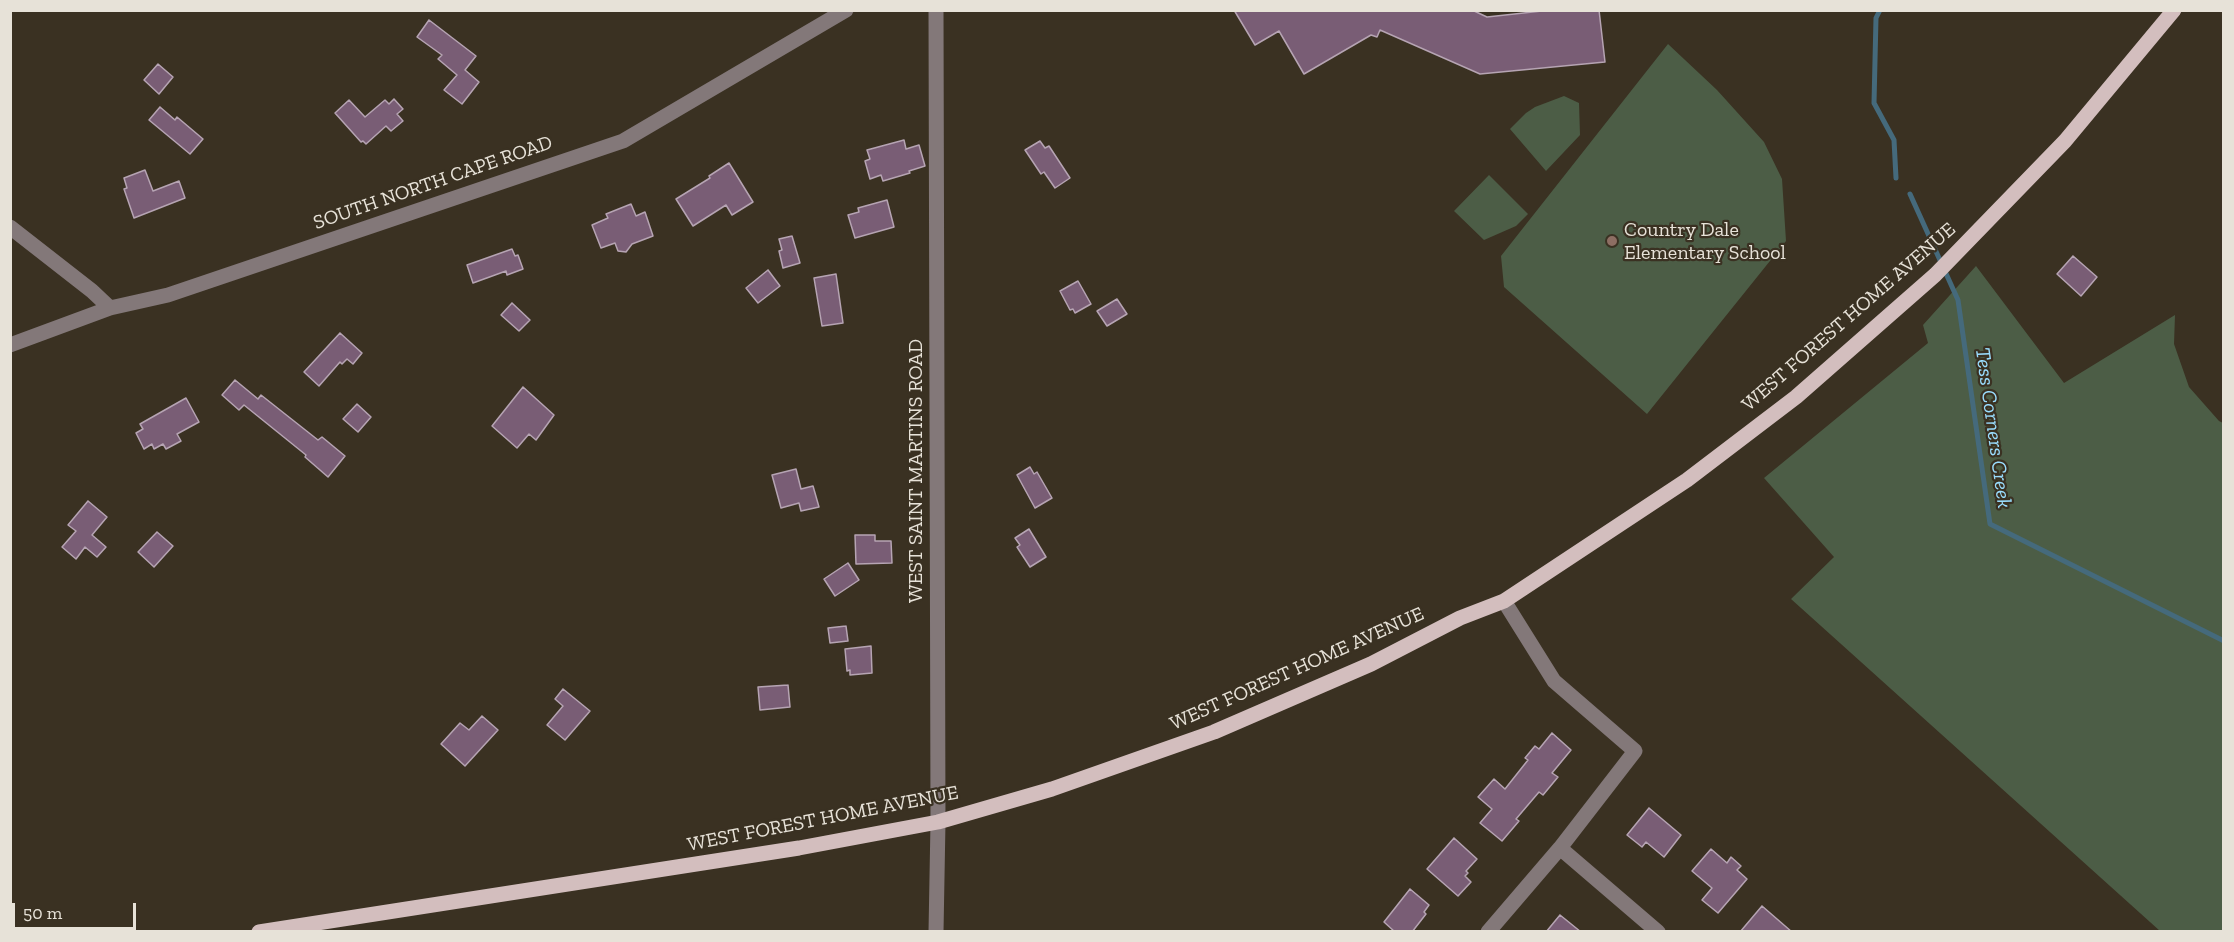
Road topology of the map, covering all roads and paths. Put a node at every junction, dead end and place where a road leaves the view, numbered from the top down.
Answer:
1 (846, 10) edge
2 (936, 10) edge
3 (2174, 10) edge
4 (10, 227) edge
5 (110, 308) junction
6 (10, 345) edge
7 (1504, 601) junction
8 (938, 822) junction
9 (1560, 848) junction
10 (259, 932) edge
11 (936, 932) edge
12 (1488, 932) edge
13 (1658, 932) edge

1 - 5 street, SOUTH NORTH CAPE ROAD
2 - 8 street, WEST SAINT MARTINS ROAD
3 - 7 main road, WEST FOREST HOME AVENUE
4 - 5 street
5 - 6 street, SOUTH NORTH CAPE ROAD
7 - 8 main road, WEST FOREST HOME AVENUE
7 - 9 street
8 - 10 main road, WEST FOREST HOME AVENUE
8 - 11 street, WEST SAINT MARTINS ROAD
9 - 12 street
9 - 13 street

